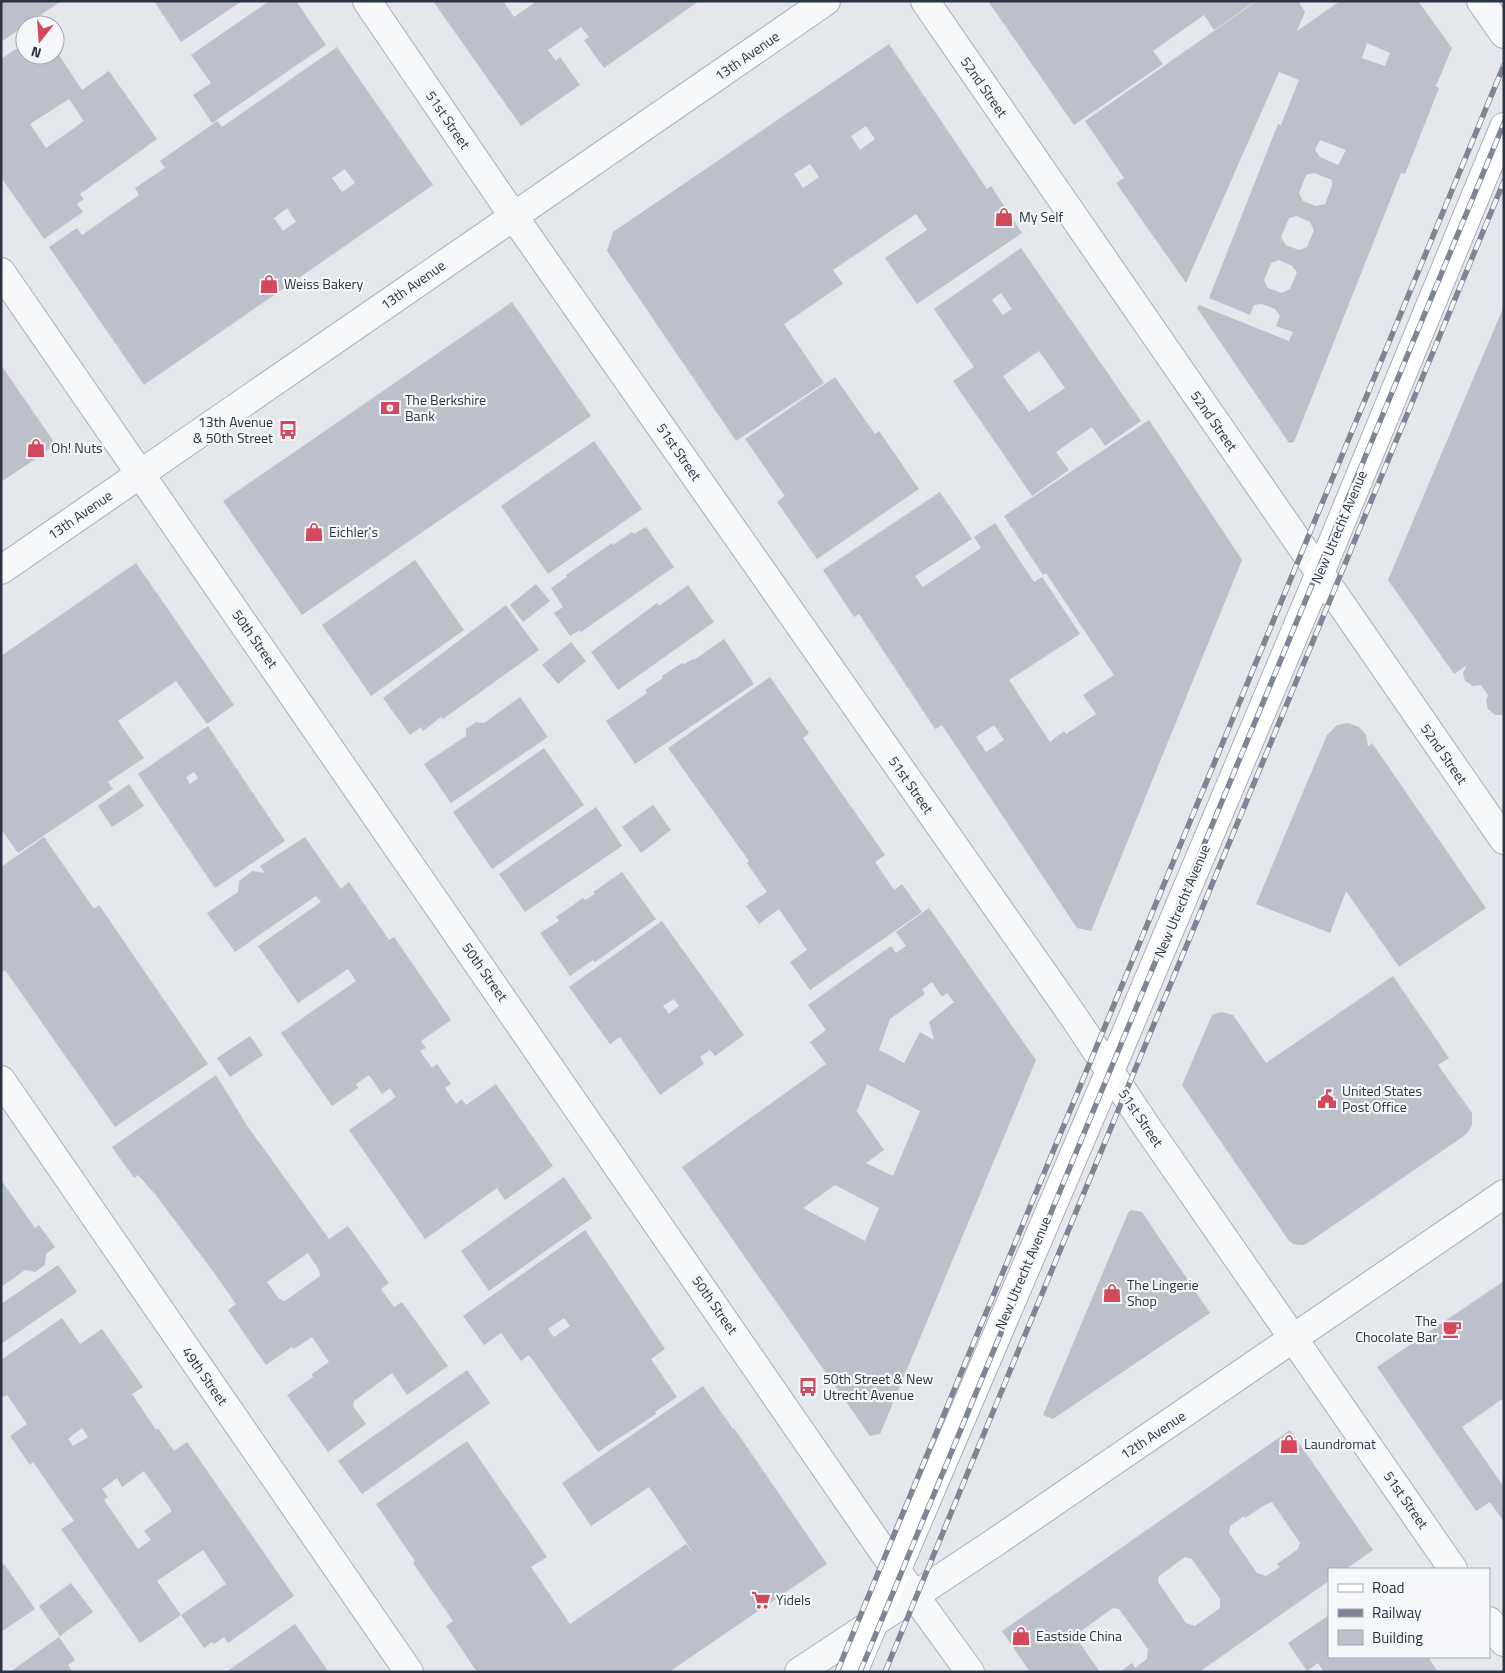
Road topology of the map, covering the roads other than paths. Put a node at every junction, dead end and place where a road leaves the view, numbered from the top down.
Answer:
1 (367, 1) edge
2 (826, 1) edge
3 (925, 1) edge
4 (1481, 1) edge
5 (1504, 34) edge
6 (1504, 127) edge
7 (514, 217) junction
8 (1, 272) edge
9 (141, 474) junction
10 (1, 570) edge
11 (1320, 574) junction
12 (1504, 840) edge
13 (1110, 1070) junction
14 (1, 1080) edge
15 (1504, 1194) edge
16 (1294, 1338) junction
17 (1452, 1568) edge
18 (896, 1570) junction
19 (915, 1595) junction
20 (1490, 1622) edge
21 (873, 1624) junction
22 (1504, 1642) edge
23 (409, 1672) edge
24 (800, 1672) edge
25 (853, 1672) edge
26 (970, 1672) edge

1 - 7 street, 51st Street
2 - 7 street, 13th Avenue
3 - 11 street, 52nd Street
4 - 5 street
6 - 11 street, New Utrecht Avenue
7 - 9 street, 13th Avenue
7 - 13 street, 51st Street
8 - 9 street, 50th Street
9 - 10 street, 13th Avenue
9 - 18 street, 50th Street
11 - 12 street, 52nd Street
11 - 13 street, New Utrecht Avenue
13 - 16 street, 51st Street
13 - 18 street, New Utrecht Avenue
14 - 23 street, 49th Street
15 - 16 street, 12th Avenue
16 - 17 street, 51st Street
16 - 19 street, 12th Avenue
18 - 19 street, 50th Street
18 - 21 street, New Utrecht Avenue
19 - 21 street, 12th Avenue
19 - 26 street, 50th Street
20 - 22 street
21 - 24 street, 12th Avenue
21 - 25 street, New Utrecht Avenue

